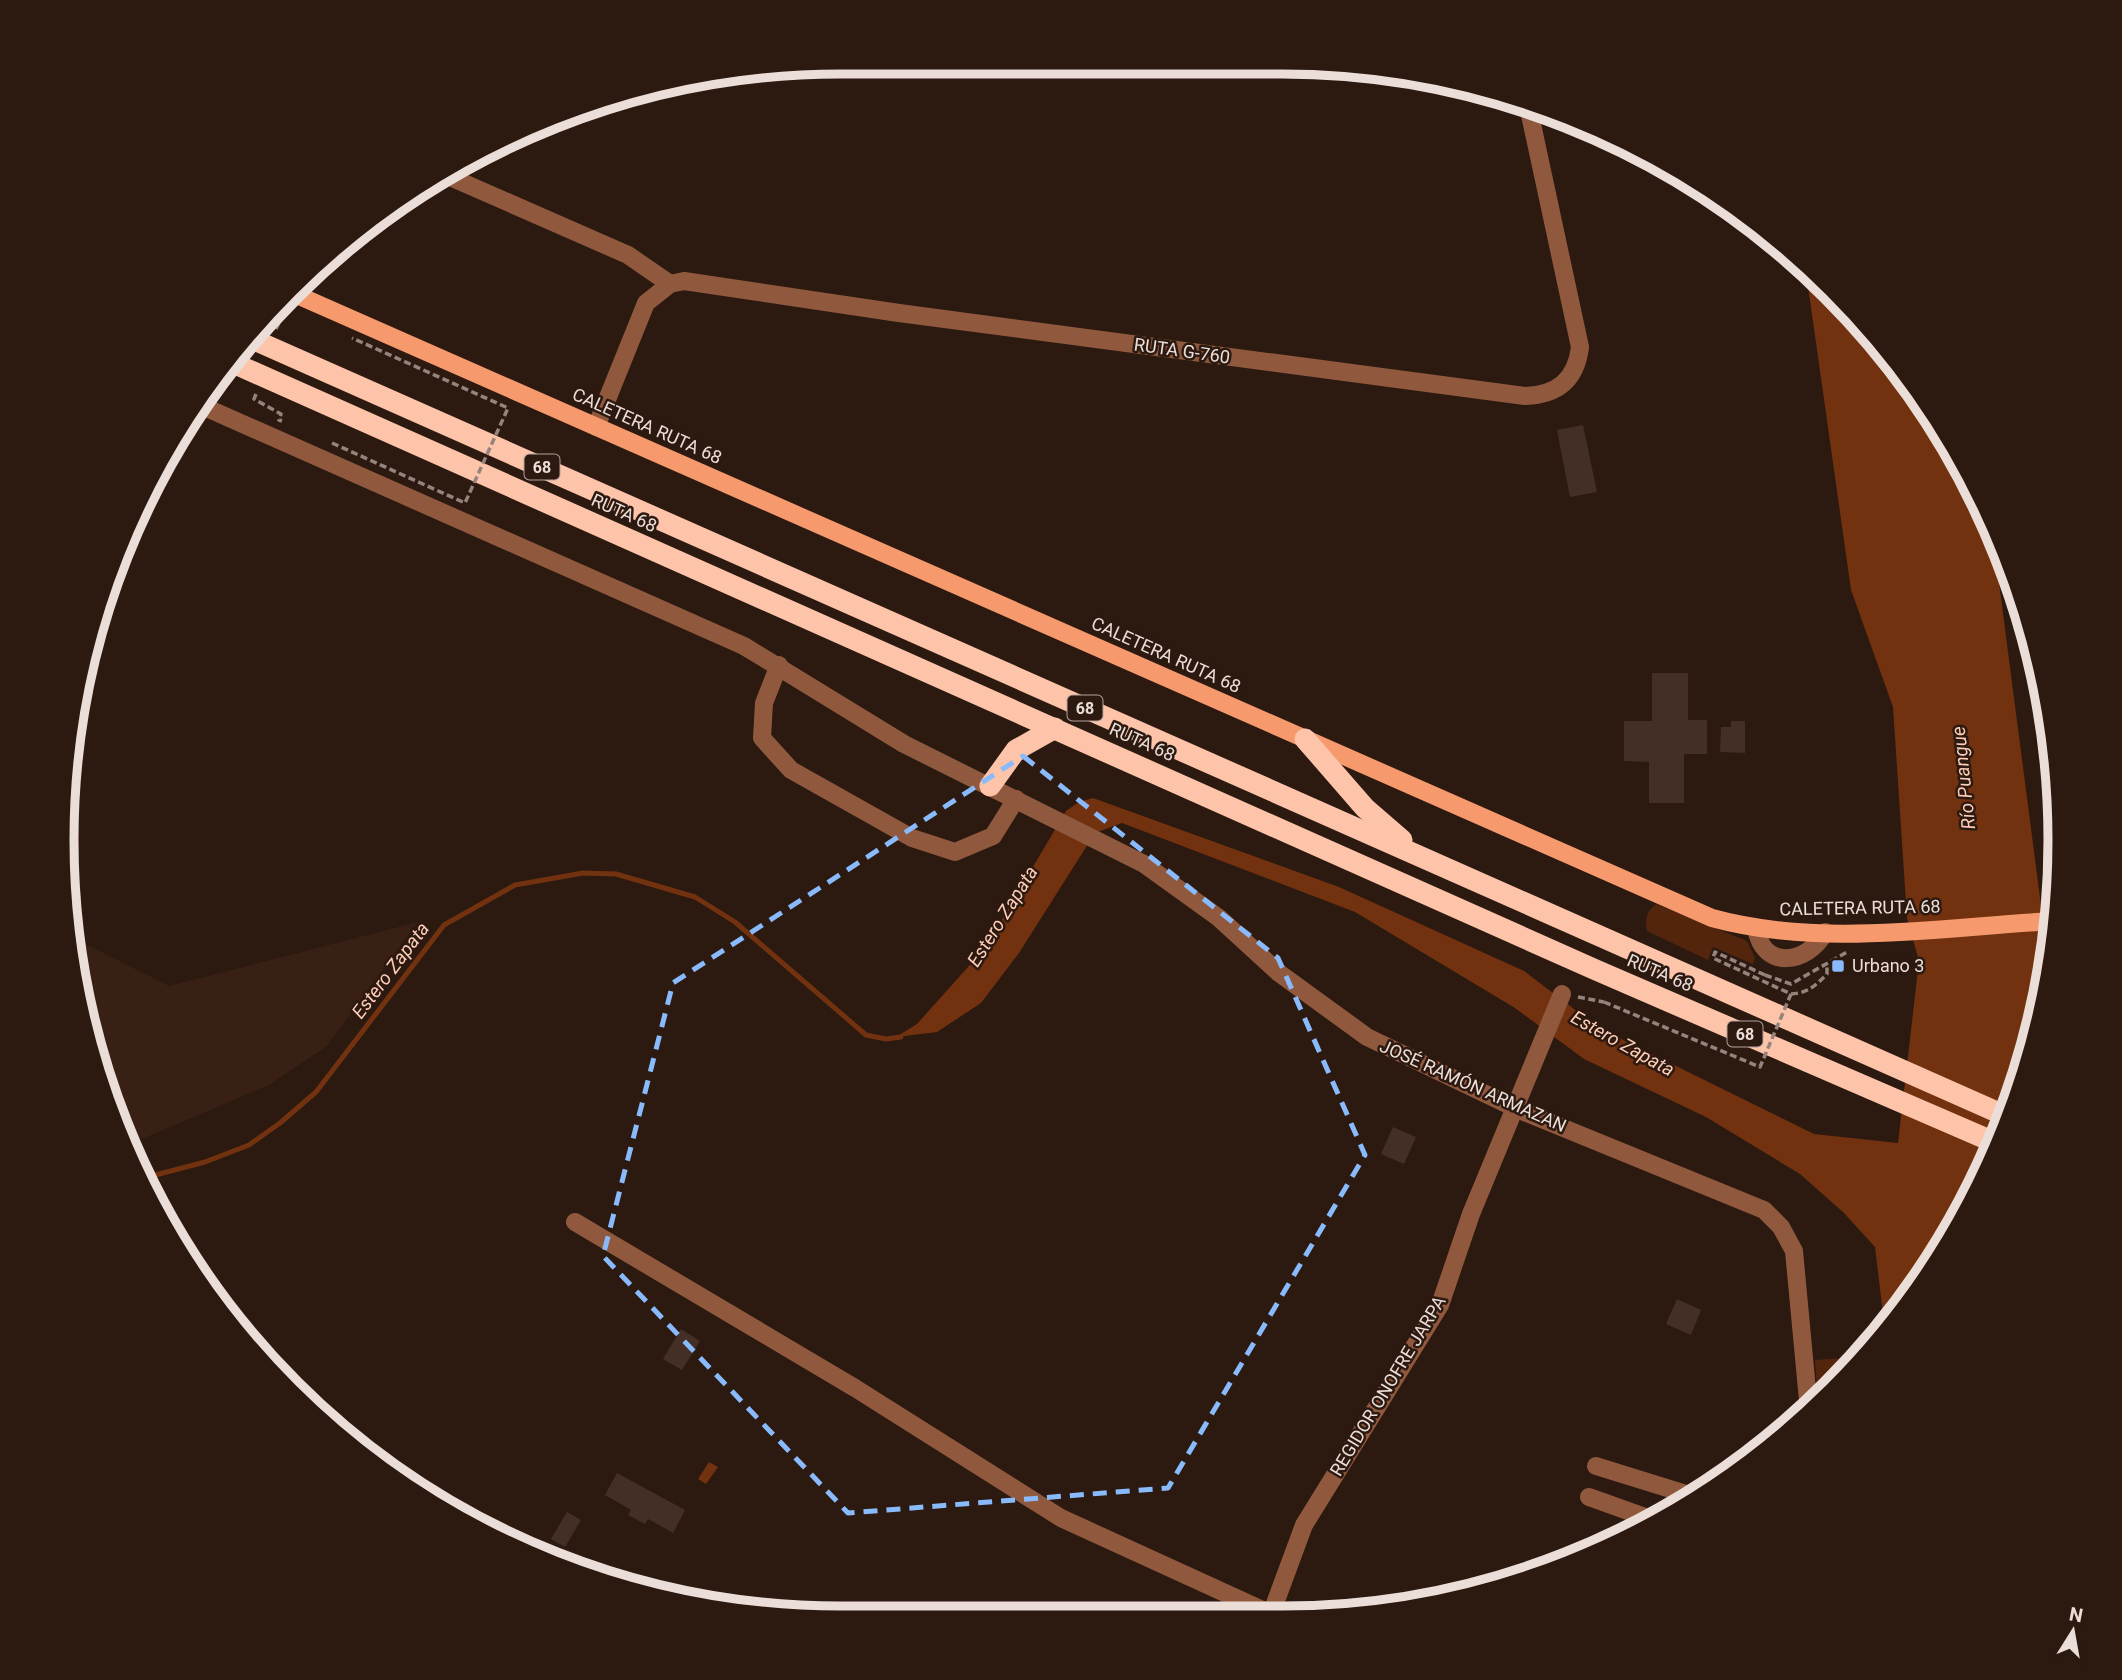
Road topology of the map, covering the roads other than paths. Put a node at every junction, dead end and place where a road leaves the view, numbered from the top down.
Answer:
1 (1530, 115) edge
2 (453, 179) edge
3 (670, 284) junction
4 (300, 296) edge
5 (260, 342) edge
6 (238, 365) edge
7 (207, 408) edge
8 (597, 427) junction
9 (779, 665) junction
10 (1055, 728) junction
11 (1305, 739) junction
12 (990, 786) junction
13 (1016, 799) junction
14 (1423, 857) junction
15 (2044, 922) edge
16 (1756, 928) junction
17 (1825, 932) junction
18 (1562, 994) road end
19 (1517, 1109) junction
20 (1998, 1112) edge
21 (1987, 1139) edge
22 (575, 1222) dead end
23 (1808, 1397) edge
24 (1596, 1466) dead end
25 (1683, 1493) edge
26 (1589, 1497) dead end
27 (1642, 1516) edge
28 (1249, 1606) edge
29 (1274, 1606) edge

1 - 3 street, RUTA G-760
2 - 3 street
3 - 8 street
4 - 8 main road, CALETERA RUTA 68
5 - 14 highway, RUTA 68 / 68
6 - 10 highway, RUTA 68 / 68
7 - 9 street
8 - 11 main road, CALETERA RUTA 68
9 - 12 street
9 - 13 street
10 - 12 highway
10 - 21 highway, RUTA 68 / 68
11 - 14 highway
11 - 16 main road, CALETERA RUTA 68
12 - 13 street, JOSÉ RAMÓN ARMAZAN
13 - 19 street, JOSÉ RAMÓN ARMAZAN
14 - 20 highway, RUTA 68 / 68
15 - 17 main road, CALETERA RUTA 68
16 - 17 main road, CALETERA RUTA 68
16 - 17 street
18 - 19 street, REGIDOR ONOFRE JARPA
19 - 23 street, JOSÉ RAMÓN ARMAZAN
19 - 29 street, REGIDOR ONOFRE JARPA
22 - 28 street
24 - 25 street
26 - 27 street

